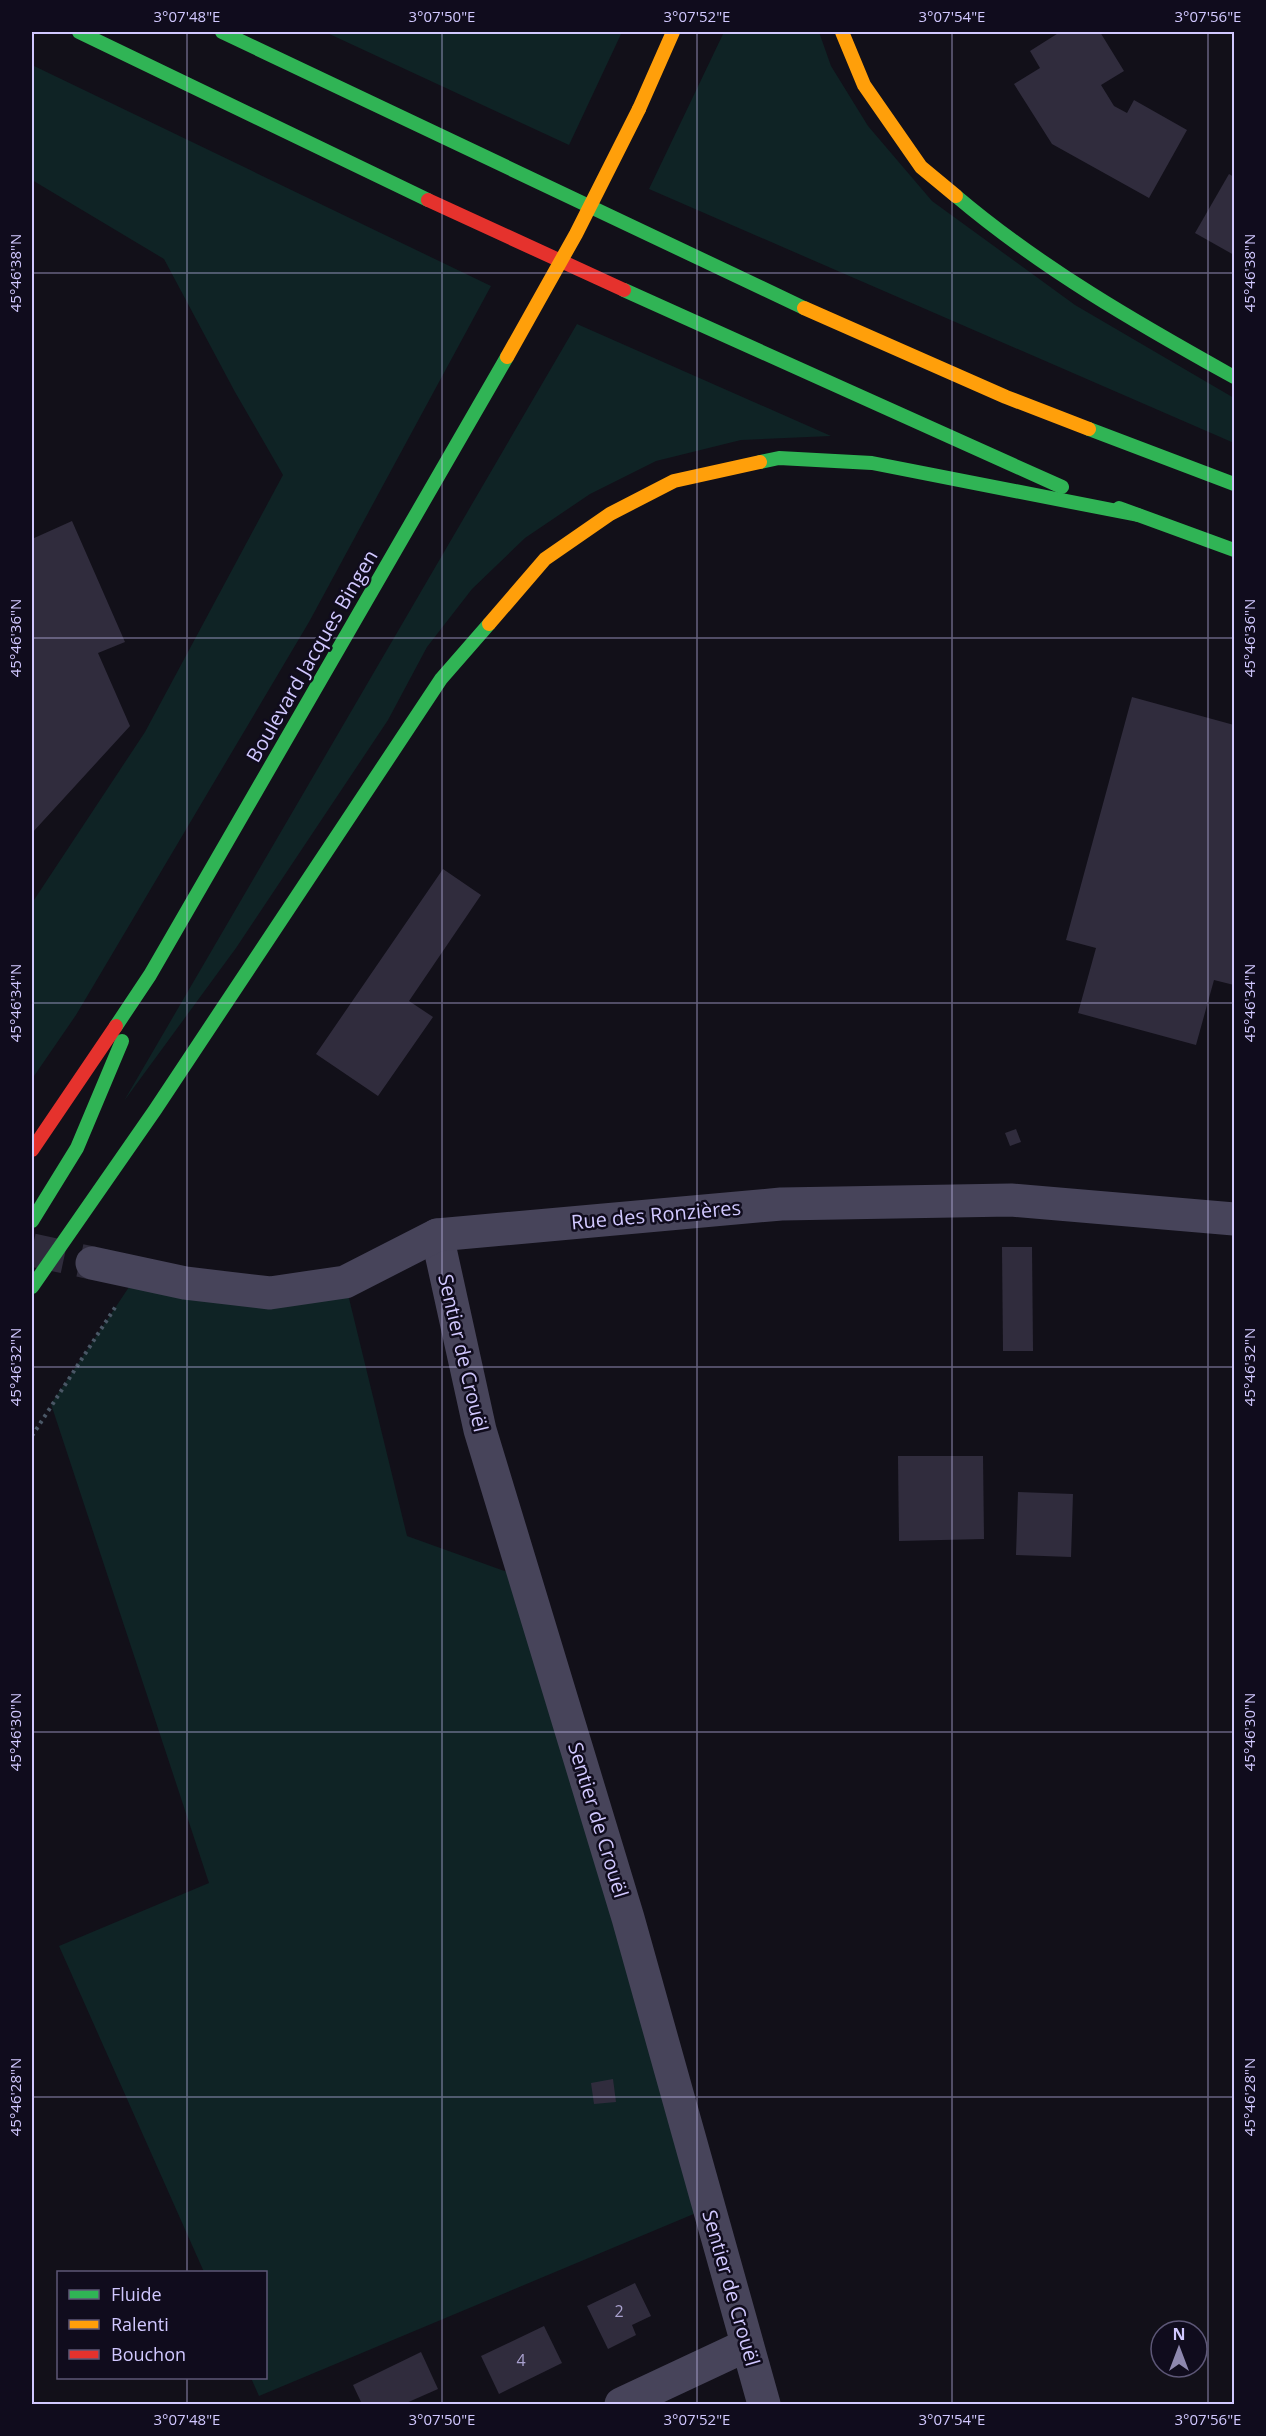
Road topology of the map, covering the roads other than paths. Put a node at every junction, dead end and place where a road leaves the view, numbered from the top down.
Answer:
1 (78, 32) edge
2 (222, 32) edge
3 (236, 32) edge
4 (673, 32) edge
5 (842, 32) edge
6 (258, 49) junction
7 (1234, 377) edge
8 (1234, 484) edge
9 (1138, 516) junction
10 (1234, 550) edge
11 (150, 975) junction
12 (32, 1150) edge
13 (1234, 1219) edge
14 (32, 1221) edge
15 (437, 1235) junction
16 (92, 1263) tunnel mouth
17 (32, 1287) edge
18 (747, 2345) junction
19 (621, 2404) edge
20 (764, 2404) edge

1 - 9 highway
2 - 6 highway
3 - 6 highway
4 - 11 highway, Boulevard Jacques Bingen, bridge
5 - 7 highway
6 - 8 highway
9 - 10 highway
9 - 17 highway
11 - 12 highway, Boulevard Jacques Bingen
11 - 14 highway, Boulevard Jacques Bingen
13 - 15 street, Rue des Ronzières
15 - 16 street, Rue des Ronzières
15 - 18 street, Sentier de Crouël
18 - 19 street
18 - 20 street, Sentier de Crouël

